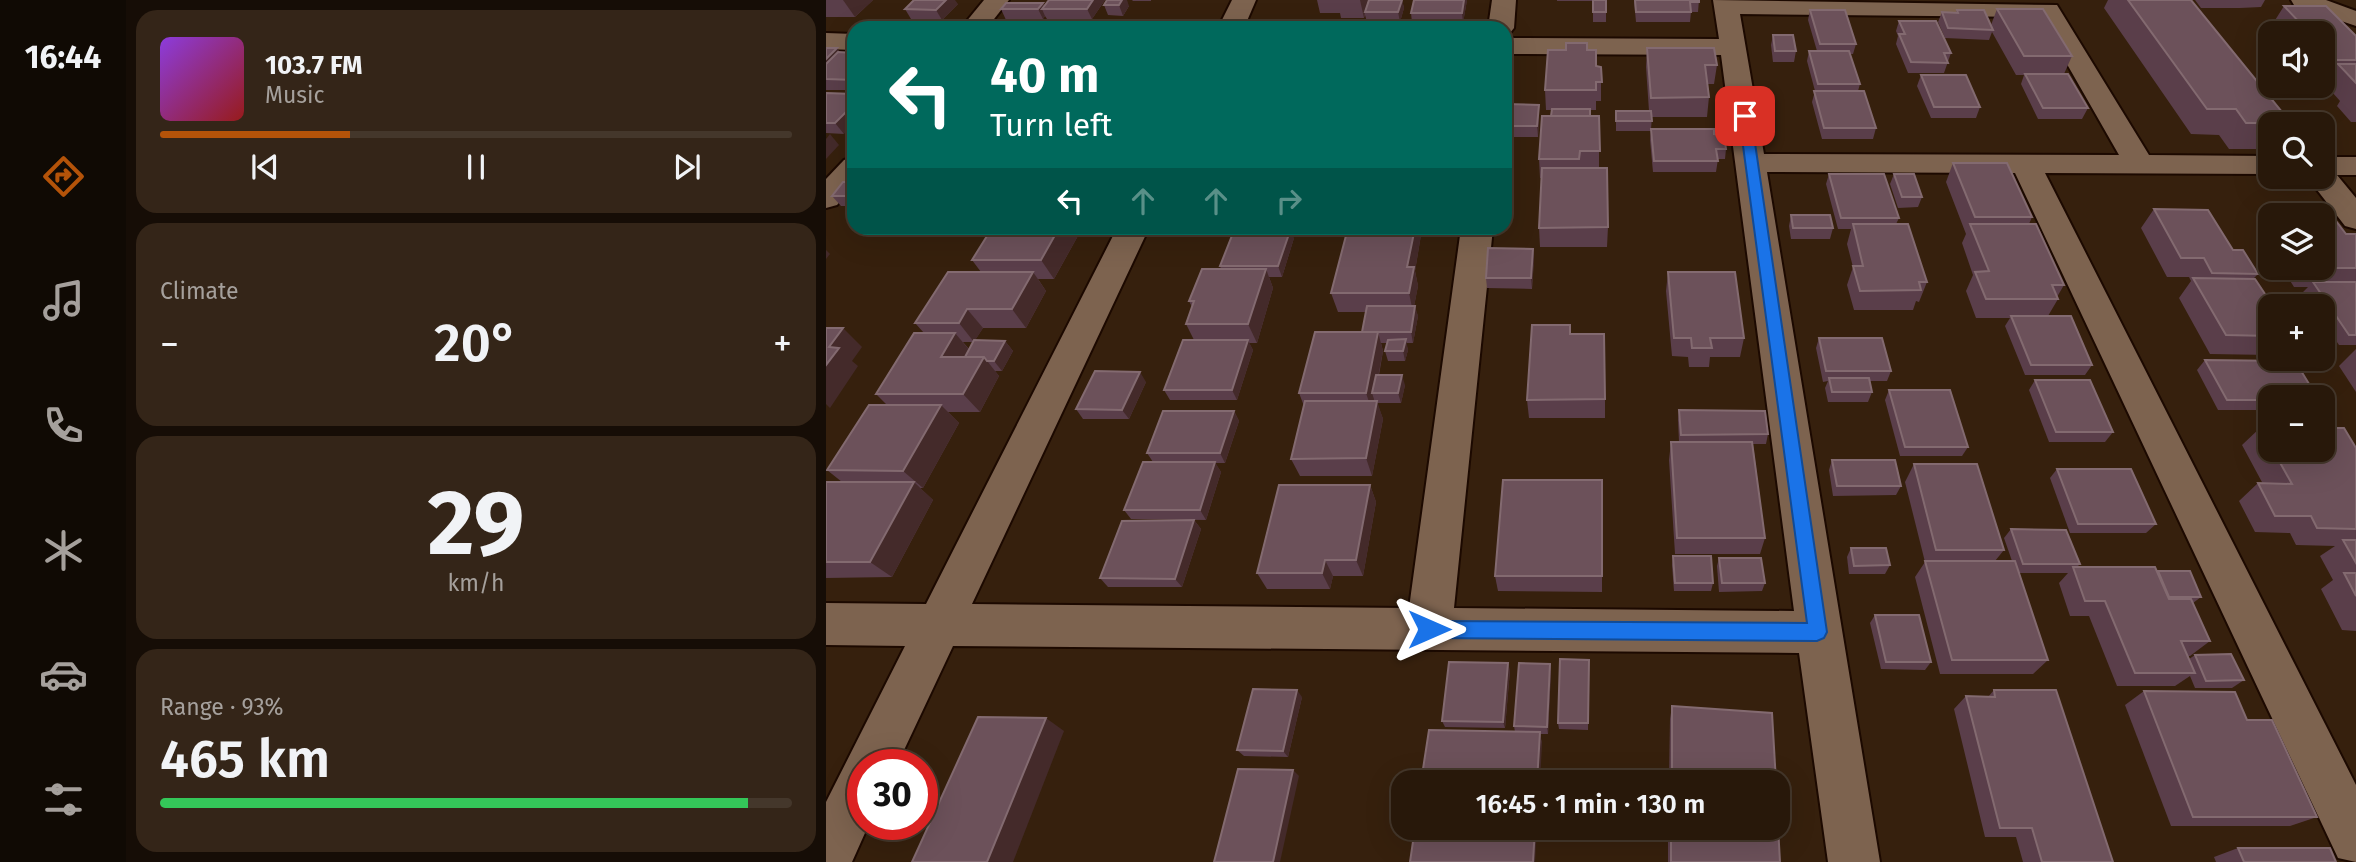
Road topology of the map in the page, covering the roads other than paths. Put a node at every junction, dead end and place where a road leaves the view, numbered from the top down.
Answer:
1 (997, 0) edge
2 (1244, 0) edge
3 (1504, 0) edge
4 (2303, 0) edge
5 (1726, 4) edge
6 (2356, 19) edge
7 (980, 21) edge
8 (1234, 21) edge
9 (1502, 21) edge
10 (826, 41) edge
11 (847, 42) edge
12 (1512, 46) edge
13 (1733, 47) junction
14 (1753, 163) junction
15 (2026, 164) junction
16 (2139, 164) junction
17 (2258, 165) edge
18 (2335, 166) edge
19 (2356, 166) edge
20 (847, 174) edge
21 (2332, 189) edge
22 (826, 198) edge
23 (2356, 219) edge
24 (1130, 235) edge
25 (1476, 235) edge
26 (826, 624) edge
27 (939, 625) junction
28 (1429, 629) junction
29 (1817, 632) junction
30 (879, 749) edge
31 (847, 815) edge
32 (2356, 840) edge
33 (826, 858) edge
34 (1854, 862) edge

1 - 7 street
2 - 8 street
3 - 9 street
4 - 6 street
5 - 13 street
5 - 16 street
10 - 11 street
12 - 13 street
13 - 14 street
14 - 15 street
14 - 29 street
15 - 16 street
15 - 32 street
16 - 17 street
18 - 19 street
20 - 22 street
21 - 23 street
24 - 27 street
25 - 28 street
26 - 27 street
27 - 28 street
27 - 30 street
28 - 29 street
29 - 34 street
31 - 33 street

